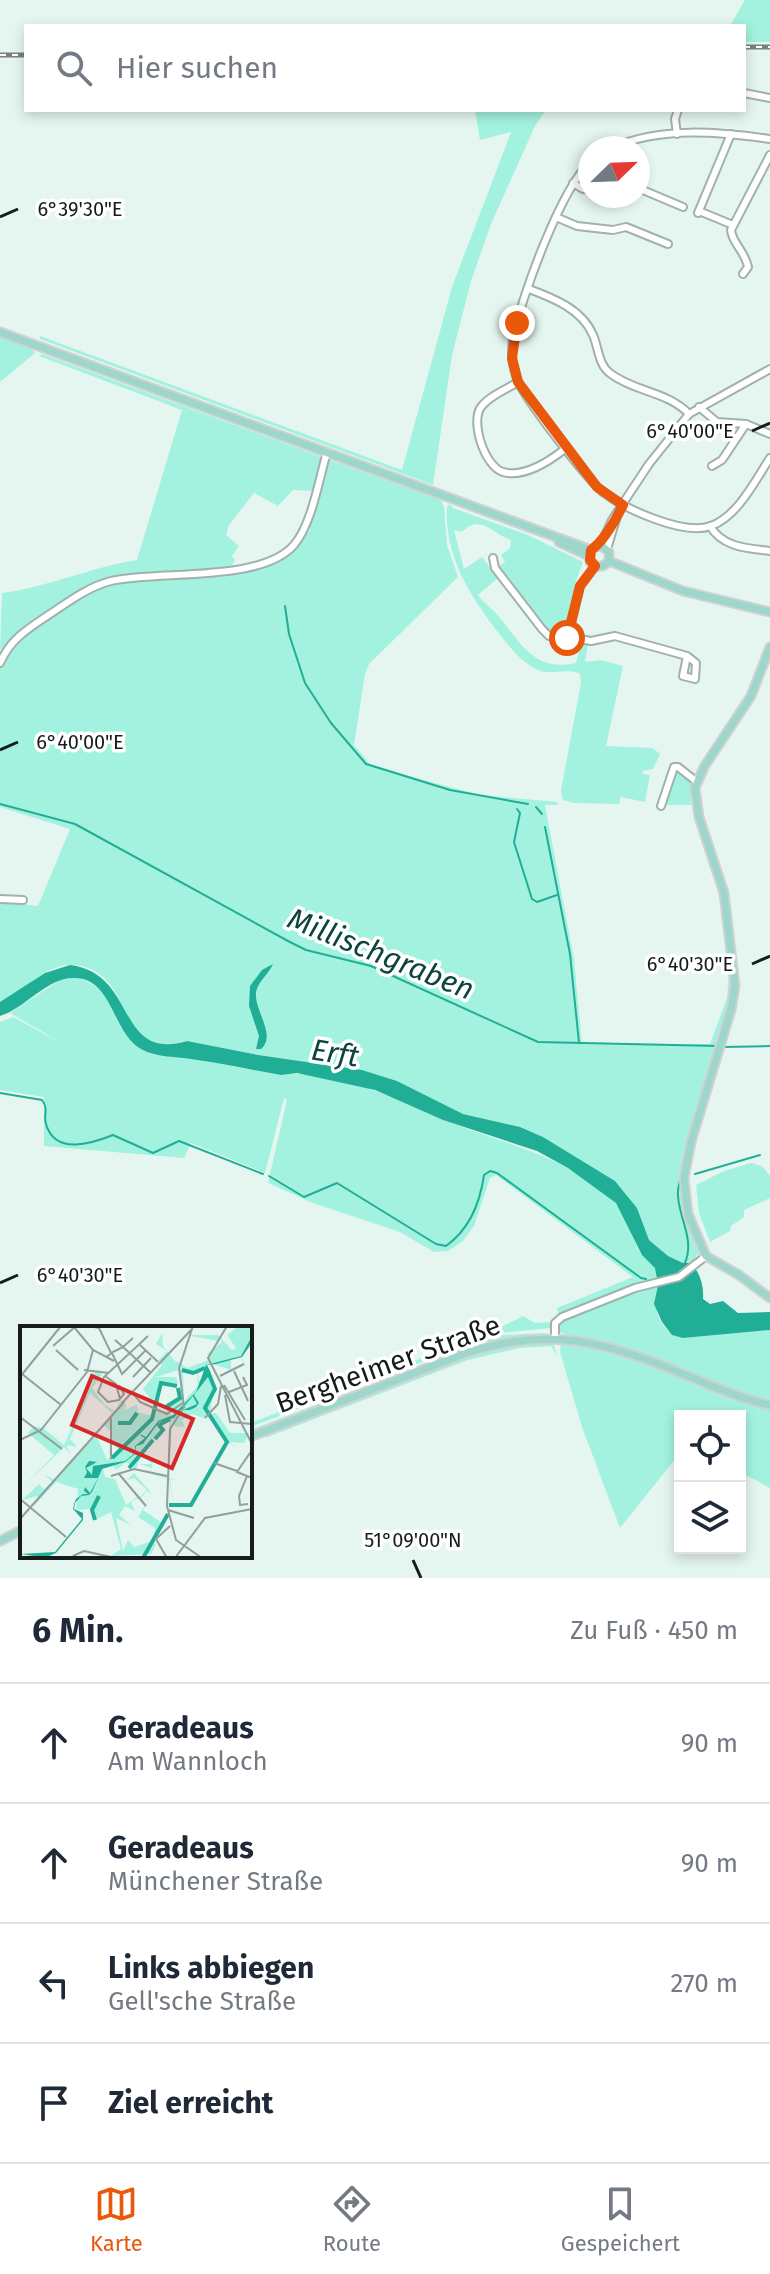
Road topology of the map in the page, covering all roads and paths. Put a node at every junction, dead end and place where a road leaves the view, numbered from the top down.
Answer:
1 (746, 93) edge
2 (770, 98) edge
3 (677, 112) edge
4 (677, 134) junction
5 (731, 134) junction
6 (650, 138) edge
7 (770, 139) edge
8 (770, 155) edge
9 (578, 177) edge
10 (573, 183) junction
11 (578, 186) edge
12 (650, 193) edge
13 (683, 207) dead end
14 (556, 217) junction
15 (733, 225) junction
16 (668, 244) dead end
17 (743, 274) dead end
18 (529, 289) junction
19 (0, 332) edge
20 (770, 369) edge
21 (518, 382) junction
22 (699, 407) junction
23 (689, 414) junction
24 (746, 424) junction
25 (770, 434) edge
26 (566, 448) junction
27 (327, 452) junction
28 (770, 458) edge
29 (712, 466) dead end
30 (767, 469) edge
31 (623, 505) junction
32 (710, 526) junction
33 (603, 547) junction
34 (770, 551) edge
35 (590, 553) junction
36 (493, 558) dead end
37 (609, 561) junction
38 (595, 566) junction
39 (770, 612) edge
40 (568, 637) junction
41 (770, 647) edge
42 (2, 654) edge
43 (687, 656) dead end
44 (0, 663) edge
45 (697, 782) junction
46 (661, 806) dead end
47 (0, 899) edge
48 (23, 900) dead end
49 (706, 1256) junction
50 (770, 1298) edge
51 (555, 1339) junction
52 (770, 1405) edge
53 (252, 1436) edge
54 (20, 1531) edge
55 (0, 1541) edge

1 - 2 street
3 - 4 street
4 - 5 street
4 - 6 street
5 - 7 street
5 - 15 street
8 - 15 street
9 - 10 street
10 - 11 street
10 - 14 street
12 - 13 street
14 - 16 street
14 - 18 street
15 - 17 street
18 - 21 street
18 - 23 street
19 - 27 main road
20 - 22 street
21 - 26 street
21 - 26 street
22 - 23 street
22 - 24 street
23 - 31 street
24 - 25 street
24 - 29 street
26 - 31 street
27 - 35 main road
27 - 42 street
28 - 30 street
30 - 32 street
31 - 32 street
31 - 33 street
32 - 34 street
33 - 35 main road
33 - 37 main road
35 - 38 main road
36 - 40 street
37 - 38 main road
37 - 39 main road
38 - 40 street
40 - 43 street
41 - 45 main road
42 - 44 street
45 - 46 street
45 - 49 main road
47 - 48 street
49 - 50 main road
49 - 51 street
51 - 52 main road, Bergheimer Straße
51 - 53 main road, Bergheimer Straße
54 - 55 main road

